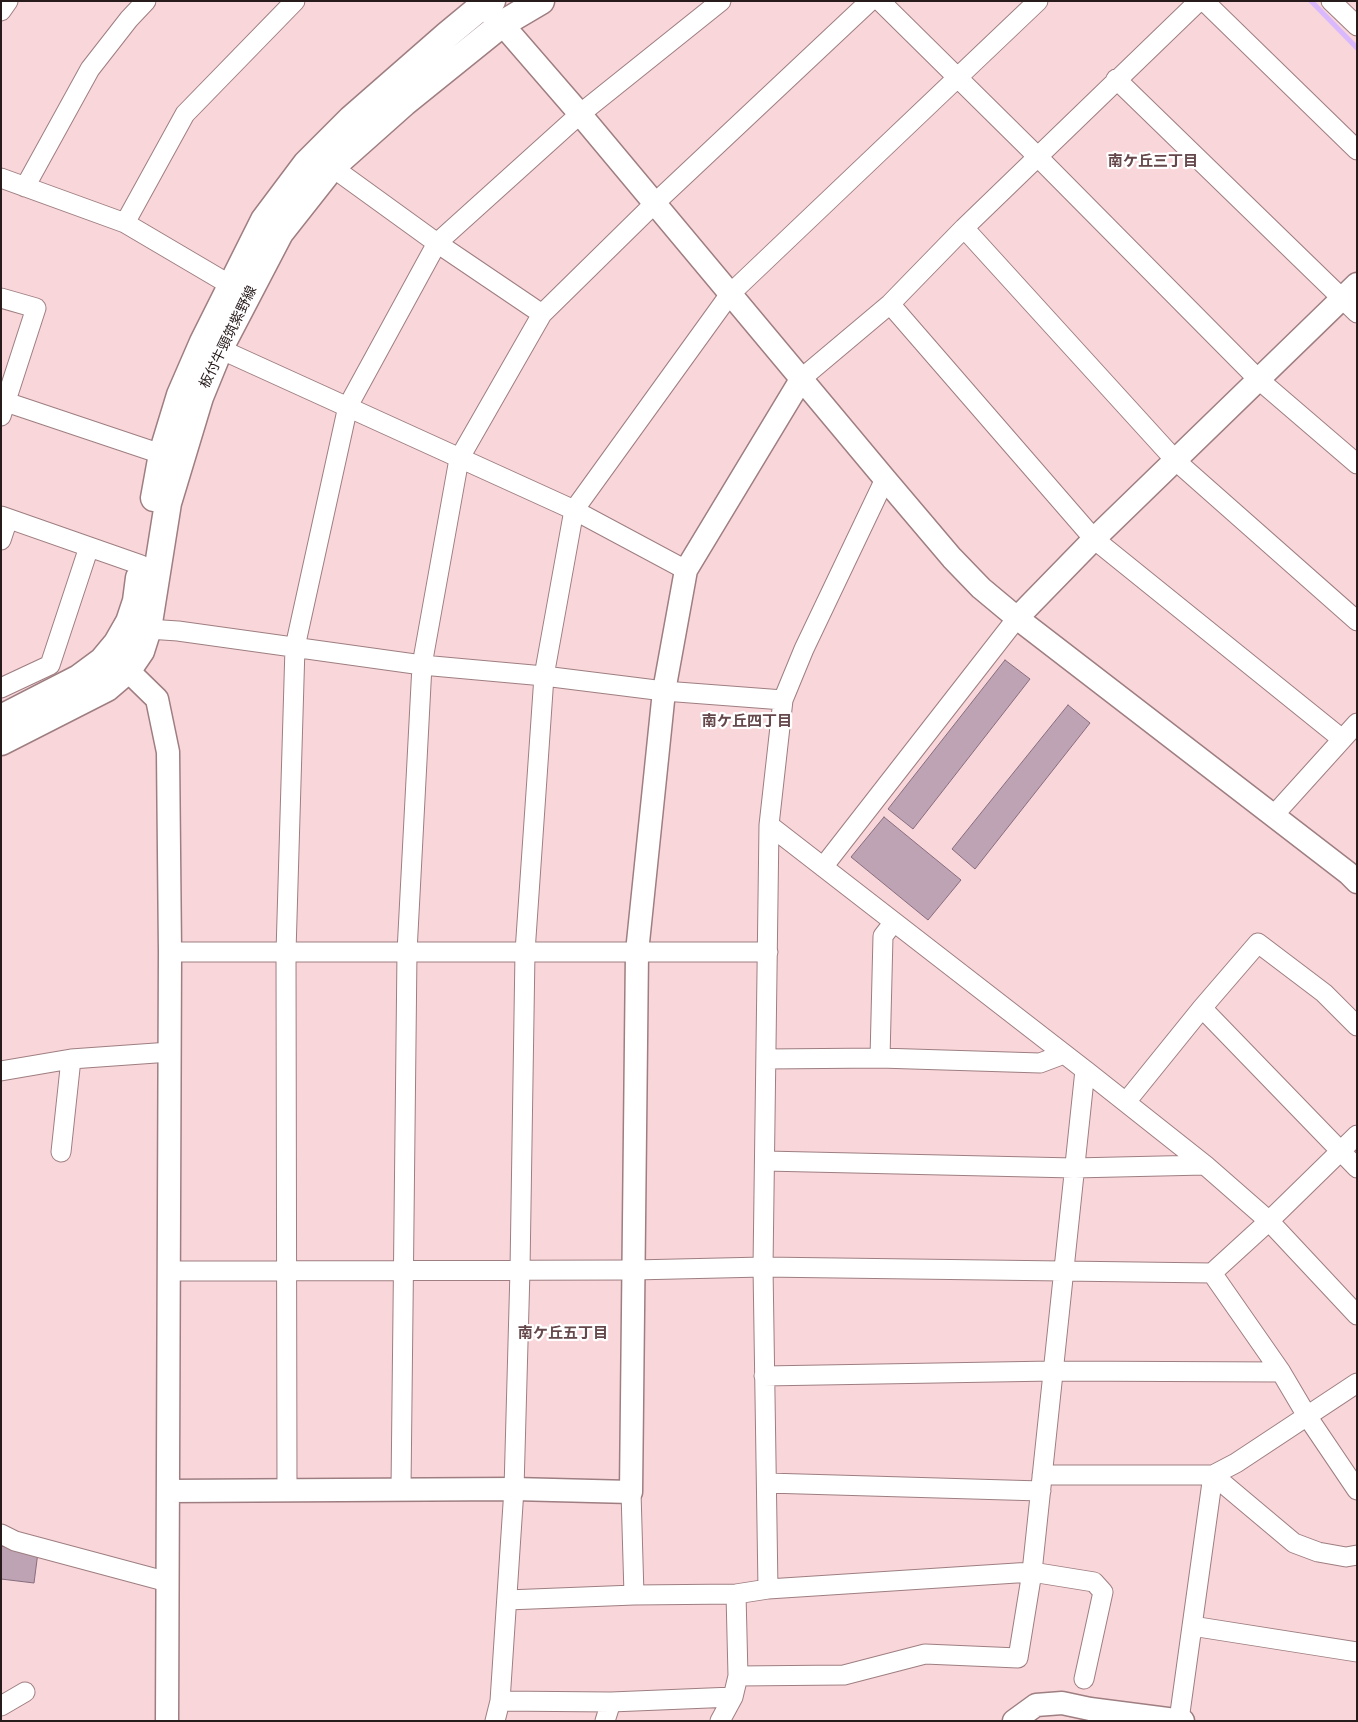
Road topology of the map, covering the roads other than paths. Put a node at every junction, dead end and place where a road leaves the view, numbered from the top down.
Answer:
1 (8, 1) edge
2 (146, 1) edge
3 (295, 1) edge
4 (541, 1) edge
5 (721, 1) edge
6 (870, 1) edge
7 (880, 1) edge
8 (1038, 1) edge
9 (1199, 1) edge
10 (1204, 1) edge
11 (1331, 1) edge
12 (488, 8) edge
13 (1, 11) edge
14 (1357, 26) edge
15 (957, 77) junction
16 (1116, 79) junction
17 (580, 114) junction
18 (1357, 150) edge
19 (1037, 156) junction
20 (326, 159) junction
21 (1, 178) edge
22 (25, 187) junction
23 (654, 204) junction
24 (125, 223) junction
25 (964, 228) junction
26 (437, 244) junction
27 (241, 288) junction
28 (730, 294) junction
29 (1, 298) edge
30 (1352, 299) edge
31 (890, 304) junction
32 (542, 314) junction
33 (212, 345) junction
34 (802, 378) junction
35 (1258, 379) junction
36 (348, 406) junction
37 (4, 409) edge
38 (171, 457) junction
39 (459, 459) junction
40 (1176, 461) junction
41 (1357, 464) edge
42 (884, 479) junction
43 (574, 510) junction
44 (5, 518) edge
45 (1094, 539) junction
46 (1, 540) edge
47 (89, 547) junction
48 (141, 565) junction
49 (686, 570) junction
50 (1017, 618) junction
51 (1357, 621) edge
52 (139, 625) junction
53 (295, 647) junction
54 (119, 661) junction
55 (422, 665) junction
56 (544, 676) junction
57 (1, 688) edge
58 (664, 691) junction
59 (783, 700) junction
60 (1, 718) edge
61 (1352, 731) edge
62 (1, 742) edge
63 (1273, 816) junction
64 (769, 825) junction
65 (823, 866) junction
66 (1357, 882) edge
67 (894, 922) junction
68 (170, 952) junction
69 (286, 952) junction
70 (407, 952) junction
71 (525, 952) junction
72 (637, 952) junction
73 (768, 952) junction
74 (1202, 1008) junction
75 (1357, 1026) edge
76 (170, 1052) junction
77 (1064, 1054) junction
78 (880, 1058) junction
79 (71, 1059) junction
80 (766, 1059) junction
81 (1085, 1070) junction
82 (1, 1071) edge
83 (1126, 1102) junction
84 (1357, 1135) edge
85 (1340, 1151) junction
86 (61, 1152) dead end
87 (765, 1161) junction
88 (1205, 1165) junction
89 (1074, 1168) junction
90 (1357, 1168) edge
91 (1270, 1221) junction
92 (763, 1267) junction
93 (520, 1270) junction
94 (634, 1270) junction
95 (169, 1271) junction
96 (287, 1271) junction
97 (404, 1271) junction
98 (1064, 1271) junction
99 (1212, 1272) junction
100 (1357, 1315) edge
101 (1053, 1371) junction
102 (1281, 1372) junction
103 (764, 1376) junction
104 (1357, 1383) edge
105 (1307, 1416) junction
106 (1213, 1475) junction
107 (767, 1483) junction
108 (1042, 1483) junction
109 (401, 1489) junction
110 (514, 1489) junction
111 (287, 1490) junction
112 (1357, 1490) edge
113 (168, 1491) junction
114 (631, 1492) junction
115 (1, 1534) edge
116 (1357, 1555) edge
117 (1032, 1572) junction
118 (168, 1582) junction
119 (768, 1589) junction
120 (736, 1594) junction
121 (634, 1595) junction
122 (506, 1600) junction
123 (1192, 1626) junction
124 (1357, 1652) edge
125 (738, 1676) junction
126 (1084, 1679) dead end
127 (25, 1692) dead end
128 (733, 1697) junction
129 (500, 1701) junction
130 (611, 1702) junction
131 (1, 1706) edge
132 (1089, 1715) edge
133 (1181, 1720) edge
134 (167, 1721) edge
135 (495, 1721) edge
136 (605, 1721) edge
137 (720, 1721) edge
138 (1014, 1721) edge

1 - 13 street
2 - 22 street
3 - 24 street
4 - 12 main road, 板付牛頸筑紫野線
5 - 17 street
6 - 23 street
7 - 15 street
8 - 15 street
9 - 16 street
10 - 18 street
11 - 14 street
12 - 17 street
12 - 20 main road, 板付牛頸筑紫野線
15 - 19 street
15 - 28 street
16 - 19 street
16 - 30 street
17 - 23 street
17 - 26 street
19 - 25 street
19 - 35 street
20 - 26 street
20 - 27 main road, 板付牛頸筑紫野線
21 - 22 street
22 - 24 street
23 - 28 street
23 - 32 street
24 - 27 street
25 - 31 street
25 - 40 street
26 - 32 street
26 - 36 street
27 - 33 main road, 板付牛頸筑紫野線
28 - 34 street
28 - 43 street
29 - 37 street
30 - 35 street
31 - 34 street
31 - 45 street
32 - 39 street
33 - 36 street
33 - 38 main road, 板付牛頸筑紫野線
34 - 42 street
34 - 49 street
35 - 40 street
35 - 41 street
36 - 39 street
36 - 53 street
37 - 38 street
38 - 48 main road, 板付牛頸筑紫野線
38 - 52 main road, 板付牛頸筑紫野線
39 - 43 street
39 - 55 street
40 - 45 street
40 - 51 street
42 - 50 street
42 - 59 street
43 - 49 street
43 - 56 street
44 - 46 street
44 - 47 street
45 - 50 street
45 - 61 street
47 - 48 street
47 - 57 street
48 - 52 main road, 板付牛頸筑紫野線
49 - 58 street
50 - 63 street
50 - 65 street
52 - 53 street
52 - 54 main road, 板付牛頸筑紫野線
53 - 55 street
53 - 69 street
54 - 60 main road, 板付牛頸筑紫野線
54 - 62 main road, 板付牛頸筑紫野線
54 - 68 street
55 - 56 street
55 - 70 street
56 - 58 street
56 - 71 street
58 - 59 street
58 - 72 street
59 - 64 street
61 - 63 street
63 - 66 street
64 - 65 street
64 - 73 street
65 - 67 street
67 - 77 street
67 - 78 street
68 - 69 street
68 - 76 street
69 - 70 street
69 - 96 street
70 - 71 street
70 - 97 street
71 - 72 street
71 - 93 street
72 - 73 street
72 - 94 street
73 - 80 street
74 - 75 street
74 - 83 street
74 - 85 street
76 - 79 street
76 - 95 street
77 - 78 street
77 - 81 street
78 - 80 street
79 - 82 street
79 - 86 street
80 - 87 street
81 - 83 street
81 - 89 street
83 - 88 street
84 - 85 street
85 - 90 street
85 - 91 street
87 - 89 street
87 - 92 street
88 - 89 street
88 - 91 street
89 - 98 street
91 - 99 street
91 - 100 street
92 - 94 street
92 - 98 street
92 - 103 street
93 - 94 street
93 - 97 street
93 - 110 street
94 - 114 street
95 - 96 street
95 - 113 street
96 - 97 street
96 - 111 street
97 - 109 street
98 - 99 street
98 - 101 street
99 - 102 street
101 - 102 street
101 - 103 street
101 - 108 street
102 - 105 street
103 - 107 street
104 - 105 street
105 - 106 street
105 - 112 street
106 - 108 street
106 - 116 street
106 - 123 street
107 - 108 street
107 - 119 street
108 - 117 street
109 - 110 street
109 - 111 street
110 - 114 street
110 - 122 street
111 - 113 street
113 - 118 street
114 - 121 street
115 - 118 street
117 - 119 street
117 - 125 street
117 - 126 street
118 - 134 street
119 - 120 street
120 - 121 street
120 - 125 street
121 - 122 street
122 - 129 street
123 - 124 street
123 - 133 street
125 - 128 street
127 - 131 street
128 - 130 street
128 - 137 street
129 - 130 street
129 - 135 street
130 - 136 street
132 - 133 street
132 - 138 street

